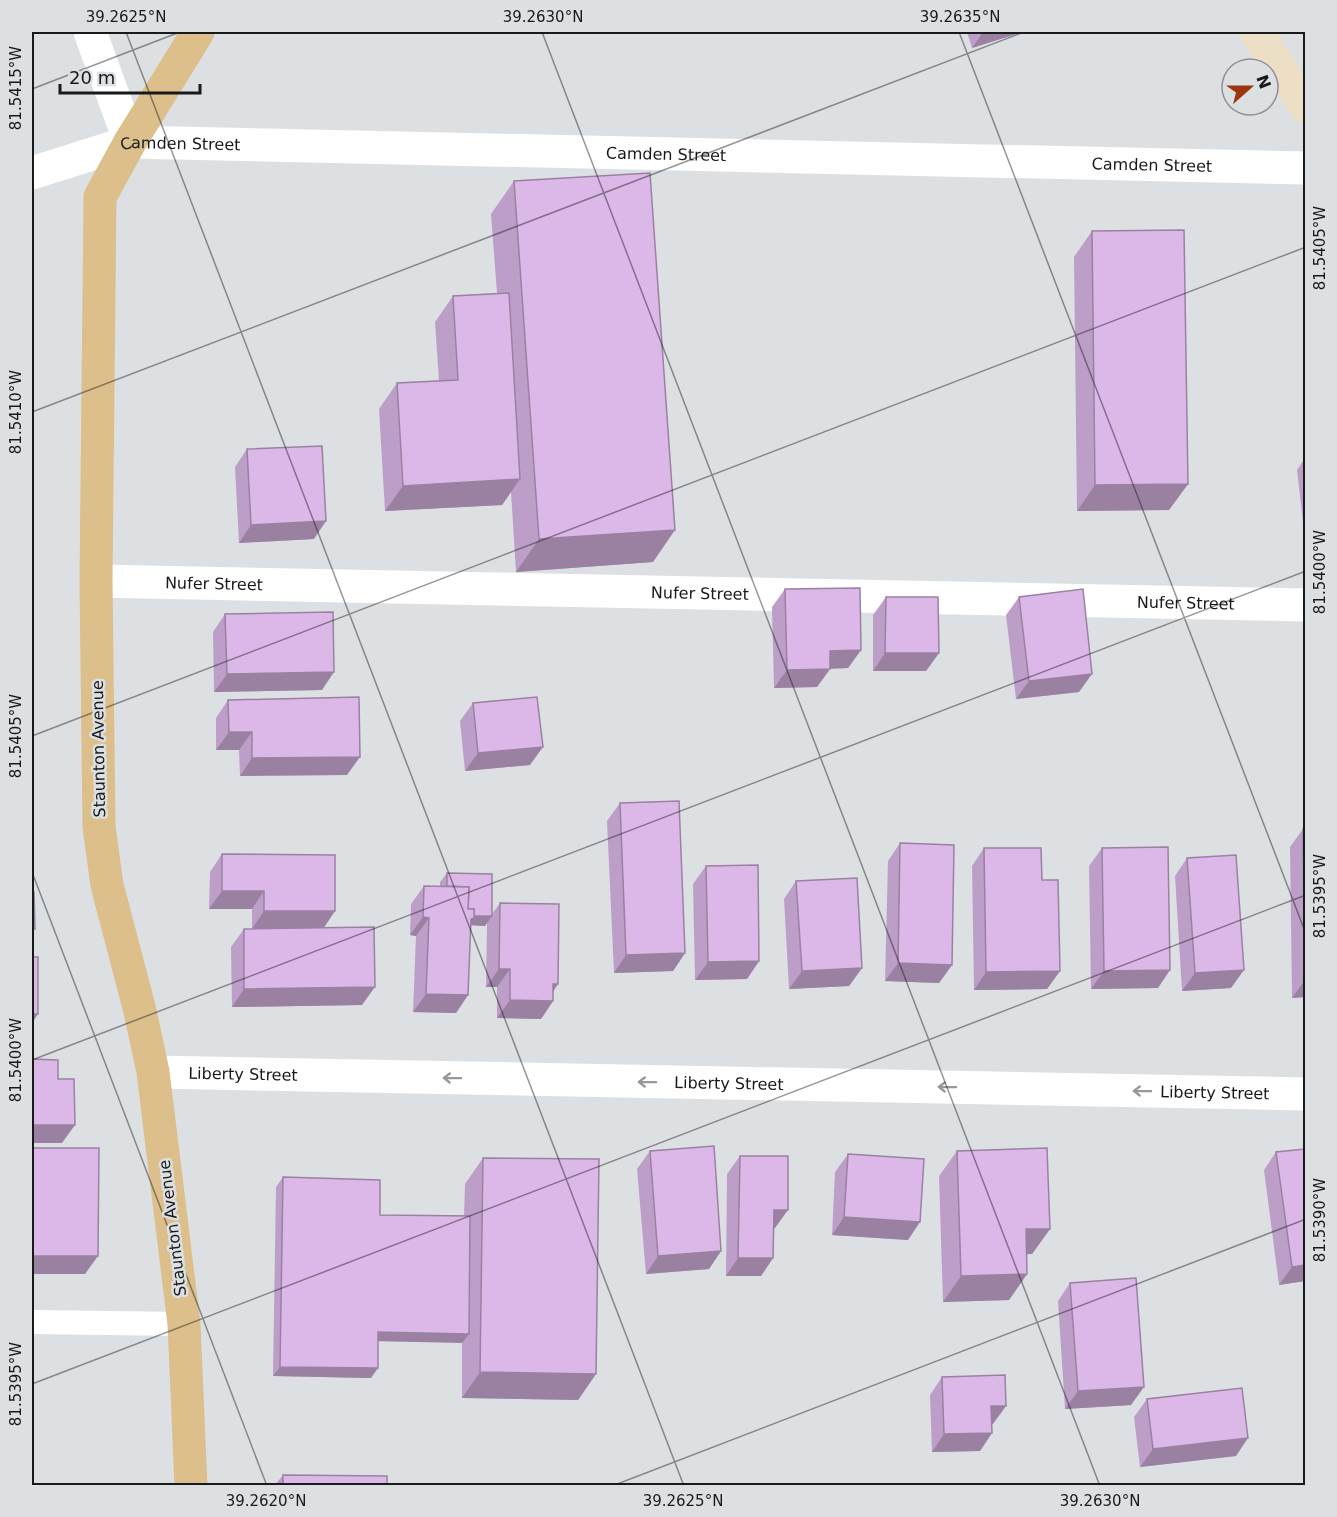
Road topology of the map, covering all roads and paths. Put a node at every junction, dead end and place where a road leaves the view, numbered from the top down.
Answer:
1 (90, 32) edge
2 (198, 32) edge
3 (1256, 32) edge
4 (1305, 107) edge
5 (130, 142) junction
6 (1305, 168) edge
7 (32, 173) edge
8 (96, 581) junction
9 (1305, 605) edge
10 (153, 1072) junction
11 (1305, 1094) edge
12 (32, 1322) edge
13 (184, 1324) junction
14 (191, 1485) edge

1 - 5 street
2 - 5 main road, Staunton Avenue
3 - 4 main road
5 - 6 street, Camden Street
5 - 7 street, Camden Street
5 - 8 main road, Staunton Avenue
8 - 9 street, Nufer Street
8 - 10 main road, Staunton Avenue
11 -> 10 street, Liberty Street
10 - 13 main road, Staunton Avenue
12 - 13 lane
13 - 14 main road, Staunton Avenue

